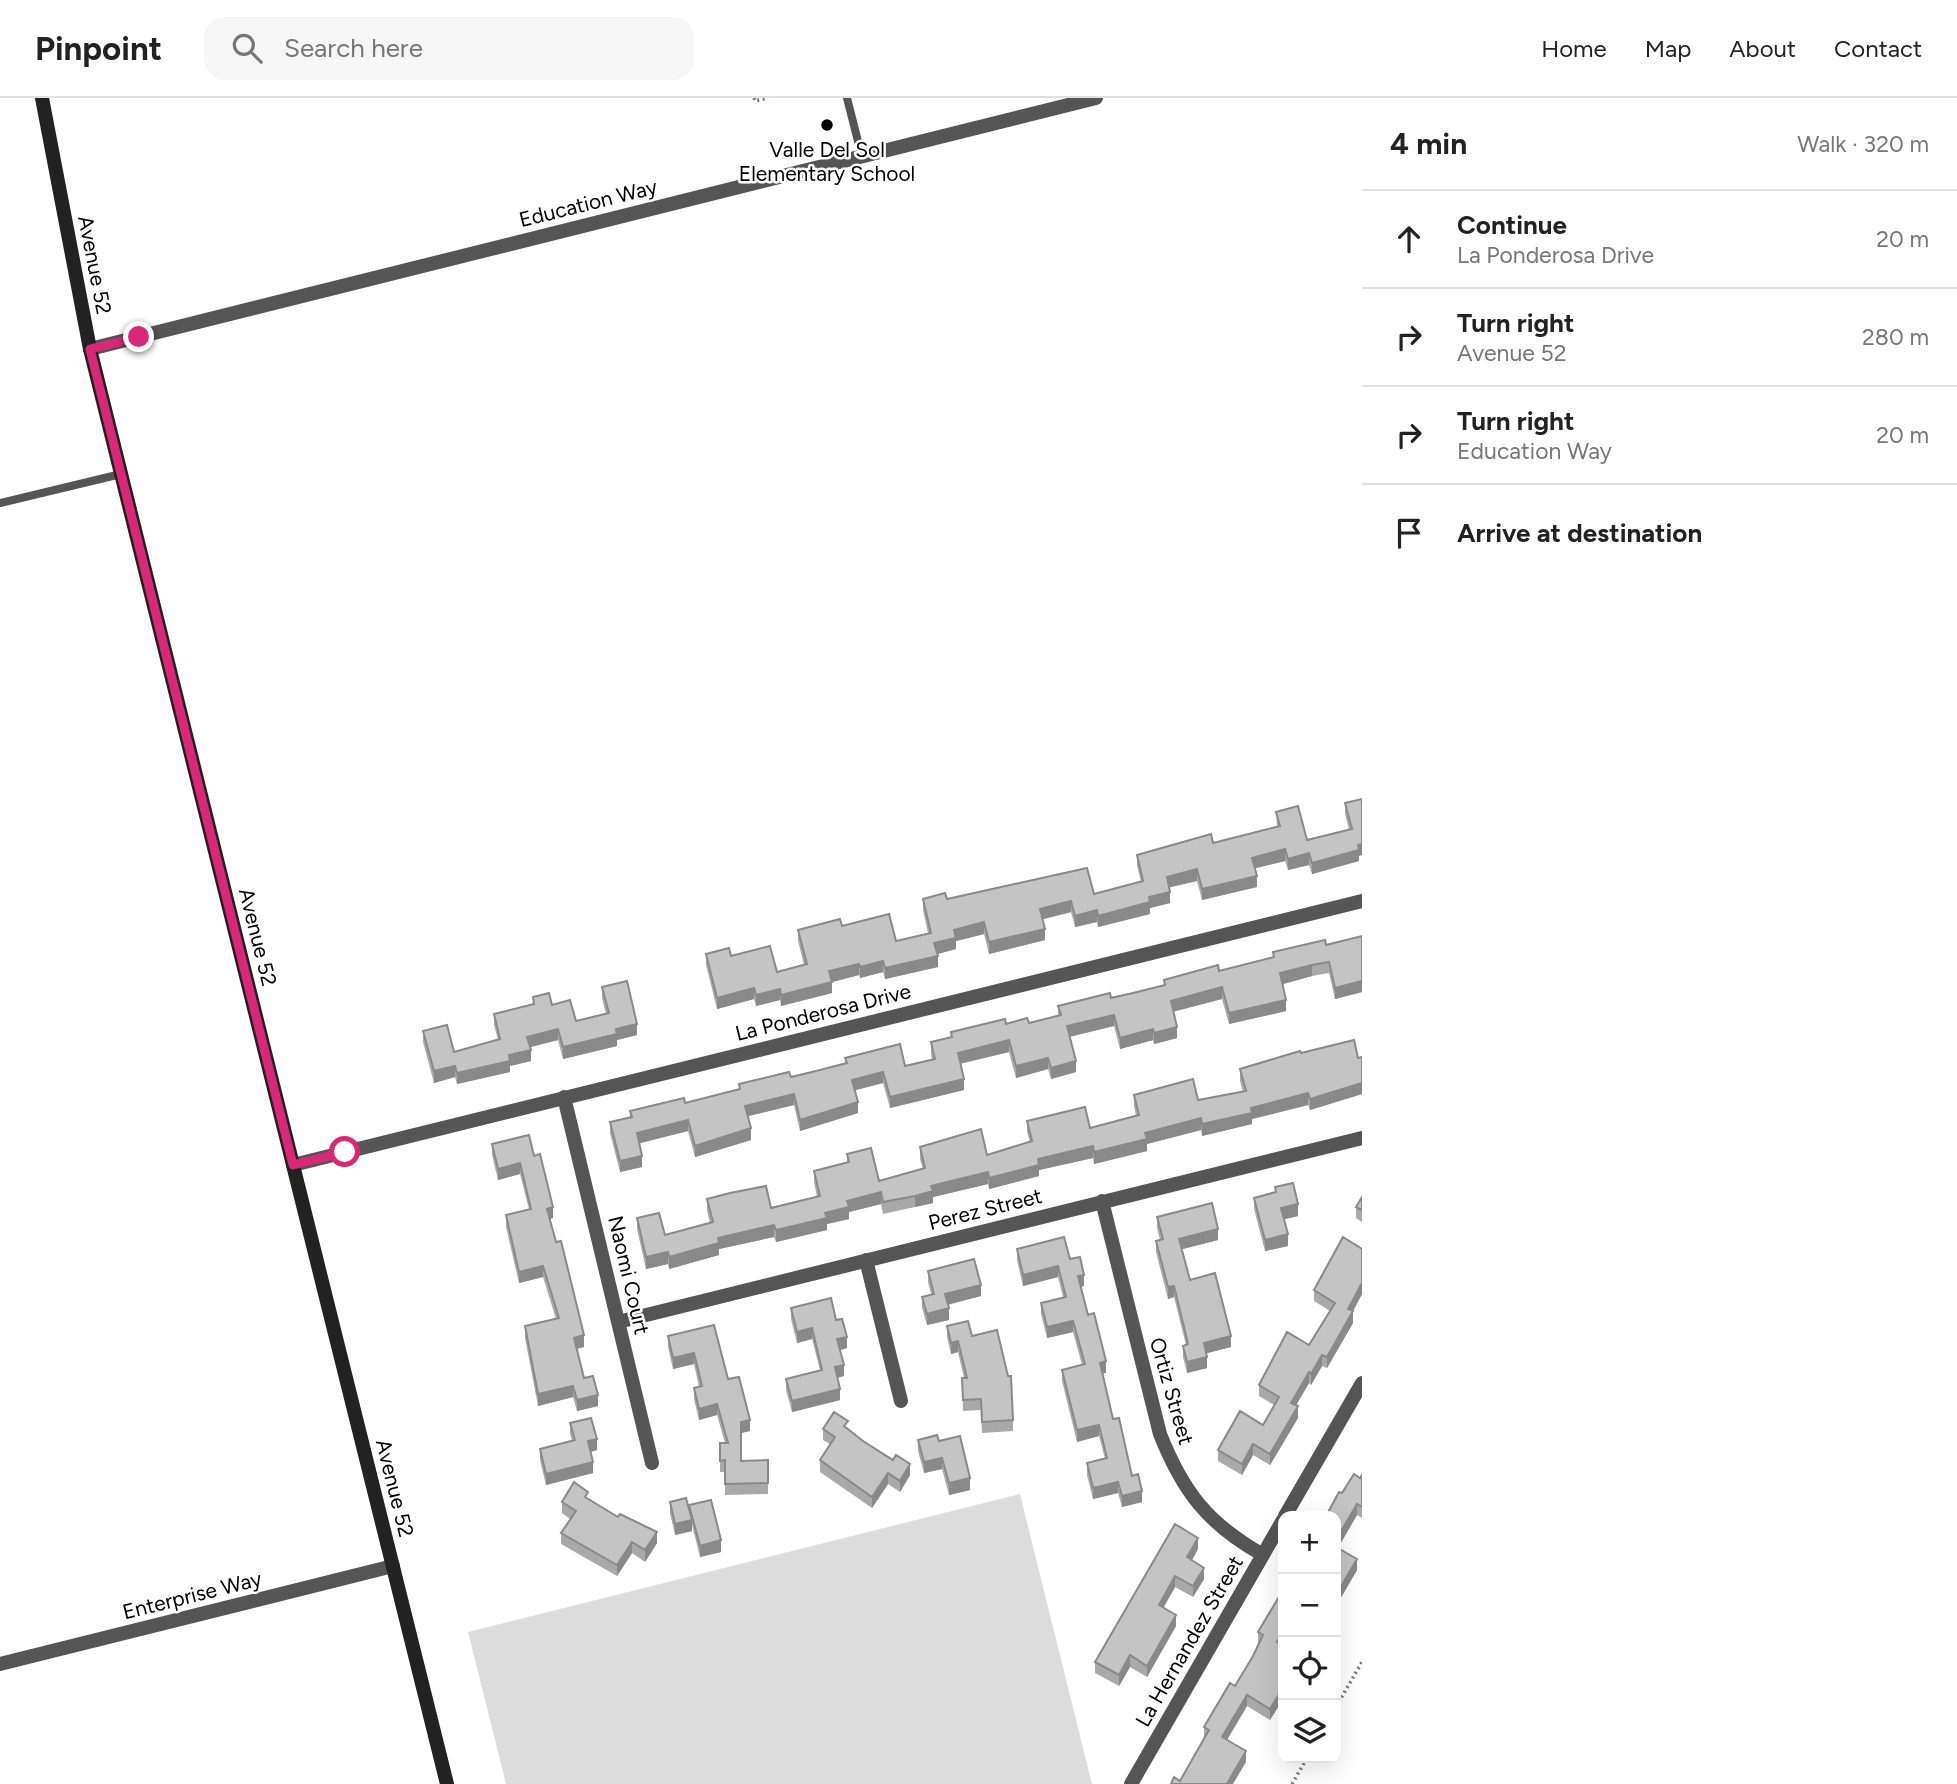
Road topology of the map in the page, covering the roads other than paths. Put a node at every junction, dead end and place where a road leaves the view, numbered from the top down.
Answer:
1 (42, 98) edge
2 (847, 98) edge
3 (1096, 98) edge
4 (862, 156) junction
5 (90, 349) junction
6 (121, 474) junction
7 (0, 503) edge
8 (1362, 901) edge
9 (564, 1097) junction
10 (1362, 1138) edge
11 (293, 1165) junction
12 (1102, 1201) junction
13 (866, 1260) junction
14 (618, 1322) junction
15 (1362, 1383) edge
16 (901, 1401) dead end
17 (652, 1463) dead end
18 (1288, 1511) edge
19 (1278, 1529) edge
20 (1263, 1555) junction
21 (393, 1566) junction
22 (0, 1664) edge
23 (447, 1784) edge
24 (1131, 1784) edge

1 - 5 main road, Avenue 52
2 - 4 lane
3 - 4 street, Education Way
4 - 5 street, Education Way
5 - 6 main road, Avenue 52
6 - 7 lane
6 - 11 main road, Avenue 52
8 - 9 street, La Ponderosa Drive
9 - 11 street, La Ponderosa Drive
9 - 14 street, Naomi Court
10 - 12 street, Perez Street
11 - 21 main road, Avenue 52
12 - 13 street, Perez Street
12 - 20 street, Ortiz Street
13 - 14 street, Perez Street
13 - 16 street
14 - 17 street, Naomi Court
15 - 18 street, La Hernandez Street
19 - 20 street, La Hernandez Street
20 - 24 street, La Hernandez Street
21 - 22 street, Enterprise Way
21 - 23 main road, Avenue 52

